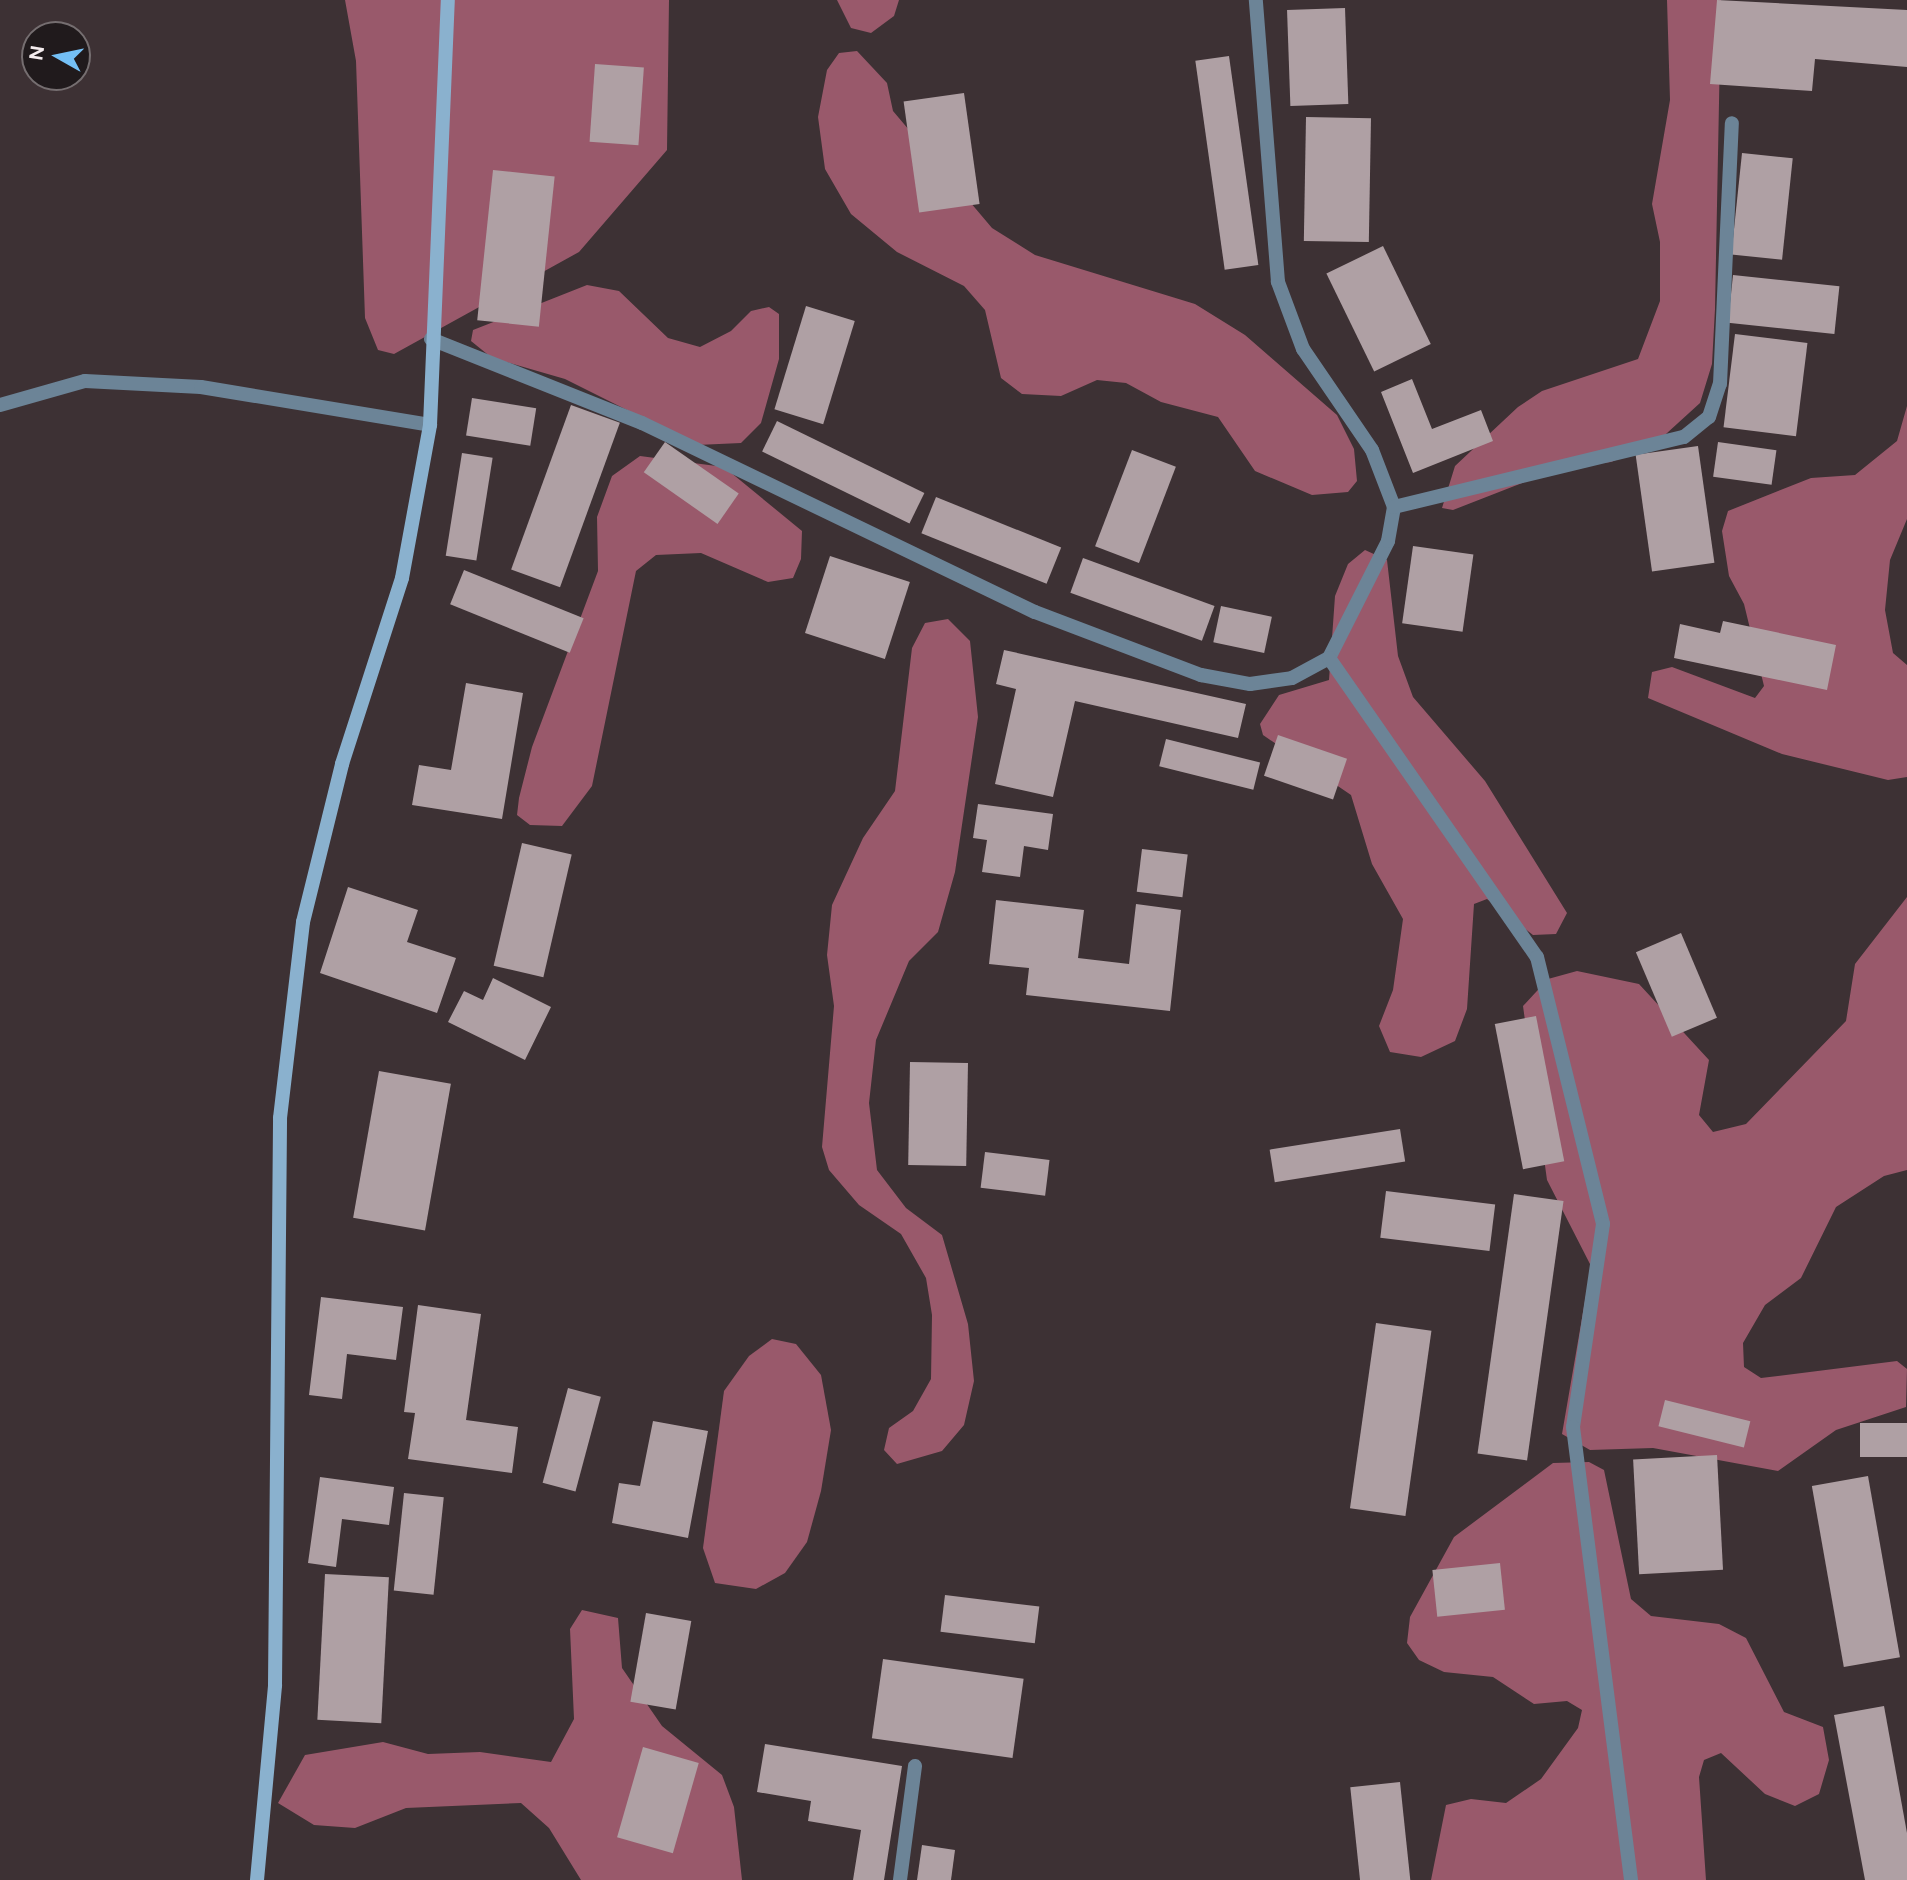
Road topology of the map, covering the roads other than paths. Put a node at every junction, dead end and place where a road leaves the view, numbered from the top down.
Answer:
1 (448, 0) edge
2 (1256, 0) edge
3 (1732, 122) dead end
4 (431, 339) junction
5 (0, 405) edge
6 (430, 425) junction
7 (1394, 507) junction
8 (1329, 658) junction
9 (915, 1766) dead end
10 (257, 1880) edge
11 (900, 1880) edge
12 (1631, 1880) edge

1 - 4 main road
2 - 7 street
3 - 7 street
4 - 6 main road
4 - 8 street
5 - 6 street
6 - 10 main road
7 - 8 street
8 - 12 street
9 - 11 street

